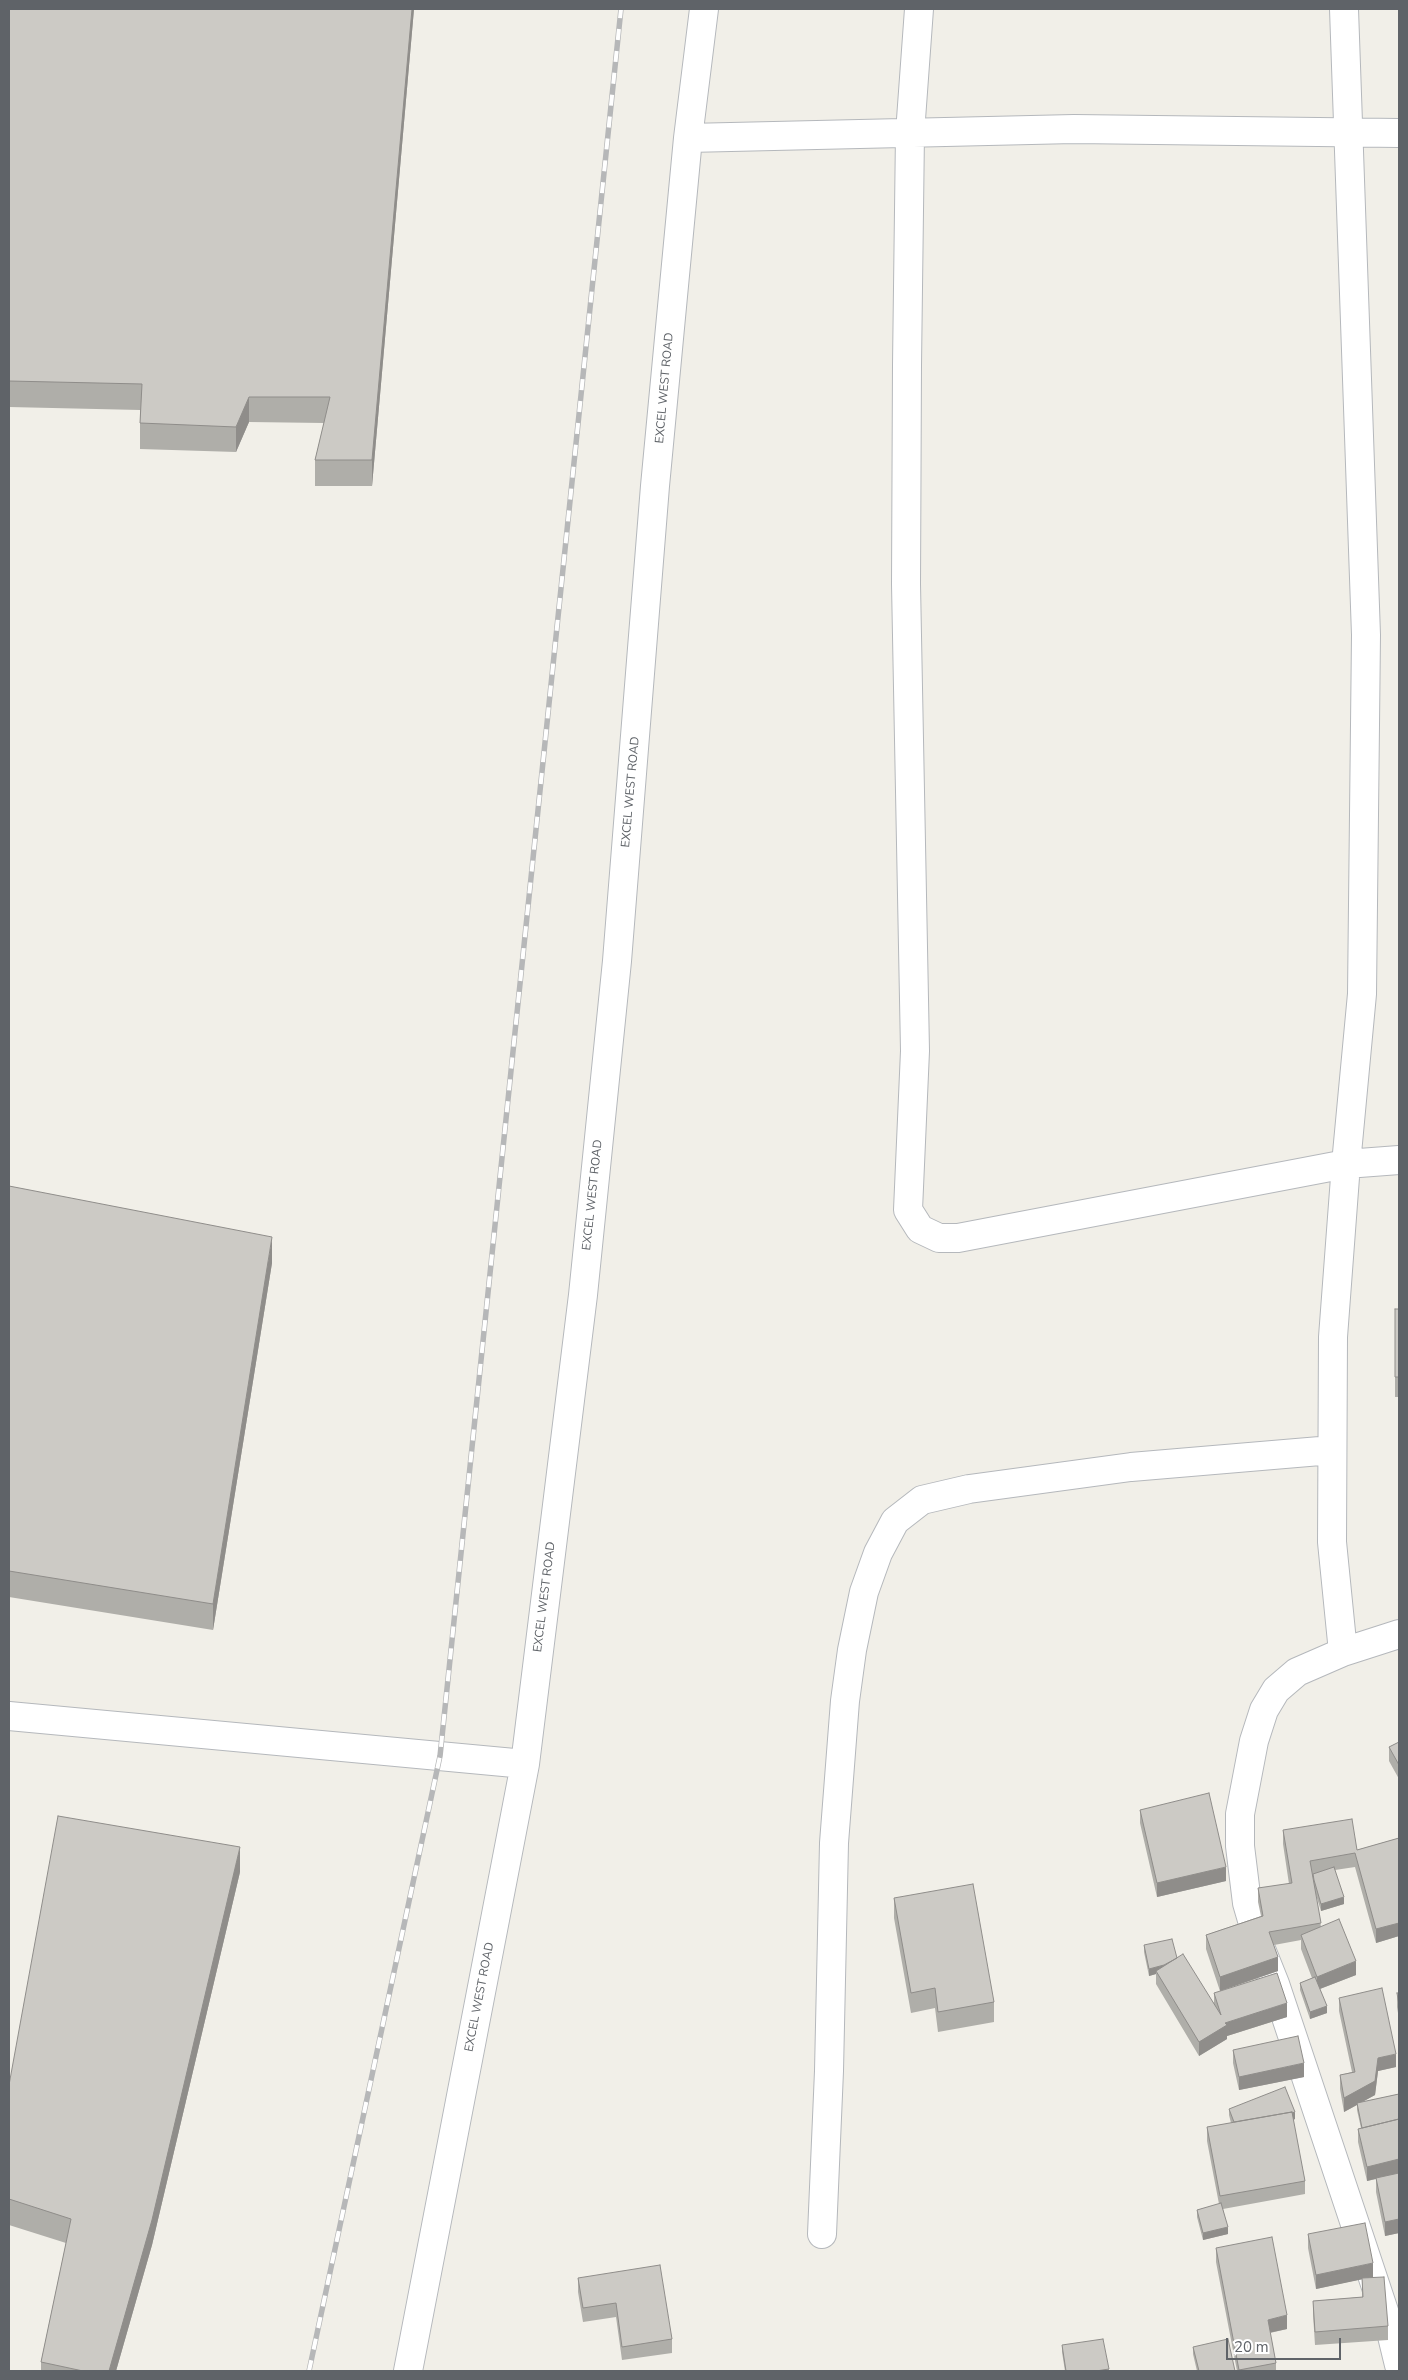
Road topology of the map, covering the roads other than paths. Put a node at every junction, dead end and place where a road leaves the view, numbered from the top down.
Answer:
1 (704, 9) edge
2 (919, 9) edge
3 (1344, 9) edge
4 (1349, 132) junction
5 (910, 133) junction
6 (1399, 133) edge
7 (688, 138) junction
8 (1399, 1160) edge
9 (1346, 1164) junction
10 (1332, 1450) junction
11 (1399, 1634) edge
12 (1342, 1652) junction
13 (9, 1716) edge
14 (525, 1764) junction
15 (822, 2234) dead end
16 (1399, 2365) edge
17 (408, 2371) edge

1 - 7 street, EXCEL WEST ROAD
2 - 5 street
3 - 4 street
4 - 5 street
4 - 6 street
4 - 9 street
5 - 7 street
5 - 9 street
7 - 14 street, EXCEL WEST ROAD
8 - 9 street
9 - 10 street
10 - 12 street
10 - 15 street
11 - 12 street
12 - 16 street
13 - 14 street
14 - 17 street, EXCEL WEST ROAD

